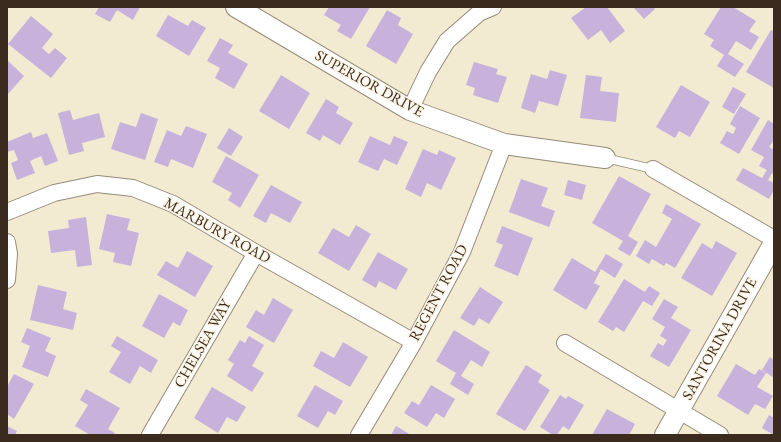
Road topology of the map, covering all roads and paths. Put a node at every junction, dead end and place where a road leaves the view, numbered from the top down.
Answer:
1 (236, 7) edge
2 (493, 7) edge
3 (410, 110) junction
4 (504, 144) junction
5 (605, 158) joint
6 (653, 169) joint
7 (7, 212) edge
8 (774, 239) edge
9 (7, 242) edge
10 (774, 243) edge
11 (256, 253) junction
12 (7, 280) edge
13 (414, 342) junction
14 (565, 343) dead end
15 (679, 411) junction
16 (150, 435) edge
17 (359, 435) edge
18 (665, 435) edge
19 (720, 435) edge

1 - 3 street, SUPERIOR DRIVE
2 - 3 street
3 - 4 street, SUPERIOR DRIVE
4 - 5 street, SUPERIOR DRIVE
4 - 13 street, REGENT ROAD
5 - 6 lane
6 - 8 street
7 - 11 street, MARBURY ROAD
9 - 12 street
10 - 15 street, SANTORINA DRIVE
11 - 13 street, MARBURY ROAD
11 - 16 street, CHELSEA WAY
13 - 17 street, REGENT ROAD
14 - 15 street
15 - 18 street, SANTORINA DRIVE
15 - 19 street

